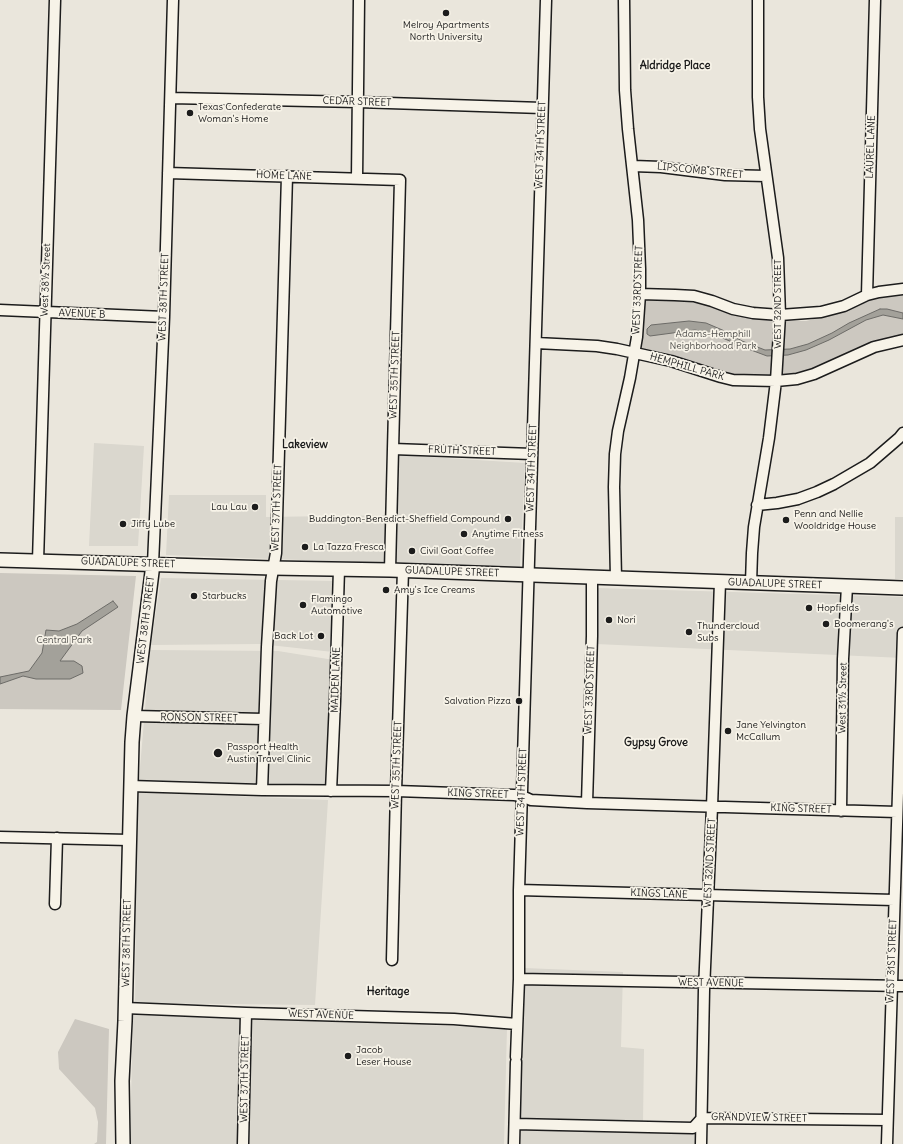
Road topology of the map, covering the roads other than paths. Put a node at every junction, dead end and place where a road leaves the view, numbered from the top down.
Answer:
1 (55, 0) edge
2 (174, 0) edge
3 (359, 0) edge
4 (546, 0) edge
5 (624, 0) edge
6 (758, 0) edge
7 (875, 0) edge
8 (171, 98) junction
9 (358, 102) junction
10 (542, 108) junction
11 (633, 166) junction
12 (168, 173) junction
13 (287, 176) junction
14 (766, 176) junction
15 (357, 178) junction
16 (400, 180) joint
17 (903, 289) edge
18 (640, 294) junction
19 (867, 295) junction
20 (0, 310) edge
21 (44, 312) junction
22 (780, 315) junction
23 (164, 317) junction
24 (903, 340) edge
25 (536, 343) junction
26 (635, 352) junction
27 (776, 381) junction
28 (903, 433) edge
29 (393, 449) junction
30 (532, 454) junction
31 (757, 505) junction
32 (0, 560) edge
33 (38, 561) junction
34 (153, 564) junction
35 (272, 568) junction
36 (339, 569) junction
37 (397, 570) junction
38 (528, 575) junction
39 (592, 577) junction
40 (616, 578) junction
41 (720, 582) junction
42 (751, 582) junction
43 (847, 586) junction
44 (903, 588) edge
45 (903, 634) edge
46 (134, 716) junction
47 (264, 719) junction
48 (130, 786) junction
49 (262, 790) junction
50 (331, 791) junction
51 (396, 791) junction
52 (522, 796) junction
53 (586, 803) junction
54 (712, 807) junction
55 (841, 811) junction
56 (897, 812) junction
57 (0, 836) edge
58 (57, 838) junction
59 (129, 840) junction
60 (900, 846) edge
61 (519, 890) junction
62 (708, 896) junction
63 (894, 900) junction
64 (55, 904) dead end
65 (392, 960) dead end
66 (519, 979) junction
67 (704, 982) junction
68 (891, 986) junction
69 (903, 986) edge
70 (125, 1008) junction
71 (246, 1013) junction
72 (517, 1024) junction
73 (702, 1118) junction
74 (888, 1120) junction
75 (515, 1124) junction
76 (123, 1144) edge
77 (243, 1144) edge
78 (514, 1144) edge
79 (701, 1144) edge
80 (887, 1144) edge

1 - 21 street, West 38½ Street
2 - 8 street, WEST 38TH STREET
3 - 9 street
4 - 10 street, WEST 34TH STREET
5 - 11 street, WEST 33RD STREET
6 - 14 street, WEST 32ND STREET
7 - 19 street, LAUREL LANE
8 - 9 street, CEDAR STREET
8 - 12 street, WEST 38TH STREET
9 - 10 street, CEDAR STREET
9 - 15 street
10 - 25 street, WEST 34TH STREET
11 - 14 street, LIPSCOMB STREET
11 - 18 street, WEST 33RD STREET
12 - 13 street, HOME LANE
12 - 23 street, WEST 38TH STREET
13 - 15 street, HOME LANE
13 - 35 street, WEST 37TH STREET
14 - 22 street, WEST 32ND STREET
15 - 16 street, HOME LANE
16 - 29 street, WEST 35TH STREET
17 - 19 street
18 - 22 street
18 - 26 street, WEST 33RD STREET
19 - 22 street
20 - 21 street, AVENUE B
21 - 23 street, AVENUE B
21 - 33 street, West 38½ Street
22 - 27 street, WEST 32ND STREET
23 - 34 street, WEST 38TH STREET
24 - 27 street, HEMPHILL PARK
25 - 26 street, HEMPHILL PARK
25 - 30 street, WEST 34TH STREET
26 - 27 street, HEMPHILL PARK
26 - 40 street, WEST 33RD STREET
27 - 31 street, WEST 32ND STREET
28 - 31 street
29 - 30 street, FRUTH STREET
29 - 37 street, WEST 35TH STREET
30 - 38 street, WEST 34TH STREET
31 - 42 street, WEST 32ND STREET
32 - 33 main road, GUADALUPE STREET
33 - 34 main road, GUADALUPE STREET
34 - 35 main road, GUADALUPE STREET
34 - 46 main road, WEST 38TH STREET
35 - 36 main road, GUADALUPE STREET
35 - 47 street, WEST 37TH STREET
36 - 37 main road, GUADALUPE STREET
36 - 50 street, MAIDEN LANE
37 - 38 main road, GUADALUPE STREET
37 - 51 street, WEST 35TH STREET
38 - 39 main road, GUADALUPE STREET
38 - 52 street, WEST 34TH STREET
39 - 40 main road, GUADALUPE STREET
39 - 53 street, WEST 33RD STREET
40 - 41 main road, GUADALUPE STREET
41 - 42 main road, GUADALUPE STREET
41 - 54 street, WEST 32ND STREET
42 - 43 main road, GUADALUPE STREET
43 - 44 main road, GUADALUPE STREET
43 - 55 street, West 31½ Street
45 - 56 street, WEST 31ST STREET
46 - 47 street, RONSON STREET
46 - 48 main road, WEST 38TH STREET
47 - 49 street, WEST 37TH STREET
48 - 49 street, KING STREET
48 - 59 main road, WEST 38TH STREET
49 - 50 street, KING STREET
50 - 51 street, KING STREET
51 - 52 street, KING STREET
51 - 65 street, WEST 35TH STREET
52 - 53 street, KING STREET
52 - 61 street, WEST 34TH STREET
53 - 54 street, KING STREET
54 - 55 street, KING STREET
54 - 62 street, WEST 32ND STREET
55 - 56 street, KING STREET
56 - 60 street, WEST 31ST STREET
57 - 58 street
58 - 59 street
58 - 64 street
59 - 70 main road, WEST 38TH STREET
60 - 63 street, WEST 31ST STREET
61 - 62 street, KINGS LANE
61 - 66 street, WEST 34TH STREET
62 - 63 street, KINGS LANE
62 - 67 street, WEST 32ND STREET
63 - 68 street, WEST 31ST STREET
66 - 67 street, WEST AVENUE
66 - 72 street, WEST 34TH STREET
67 - 68 street, WEST AVENUE
67 - 73 street, WEST 32ND STREET
68 - 69 street, WEST AVENUE
68 - 74 street, WEST 31ST STREET
70 - 71 street, WEST AVENUE
70 - 76 main road, WEST 38TH STREET
71 - 72 street, WEST AVENUE
71 - 77 street, WEST 37TH STREET
72 - 75 street, WEST 34TH STREET
73 - 74 street, GRANDVIEW STREET
73 - 75 street, GRANDVIEW STREET
73 - 79 street, WEST 32ND STREET
74 - 80 street, WEST 31ST STREET
75 - 78 street, WEST 34TH STREET

